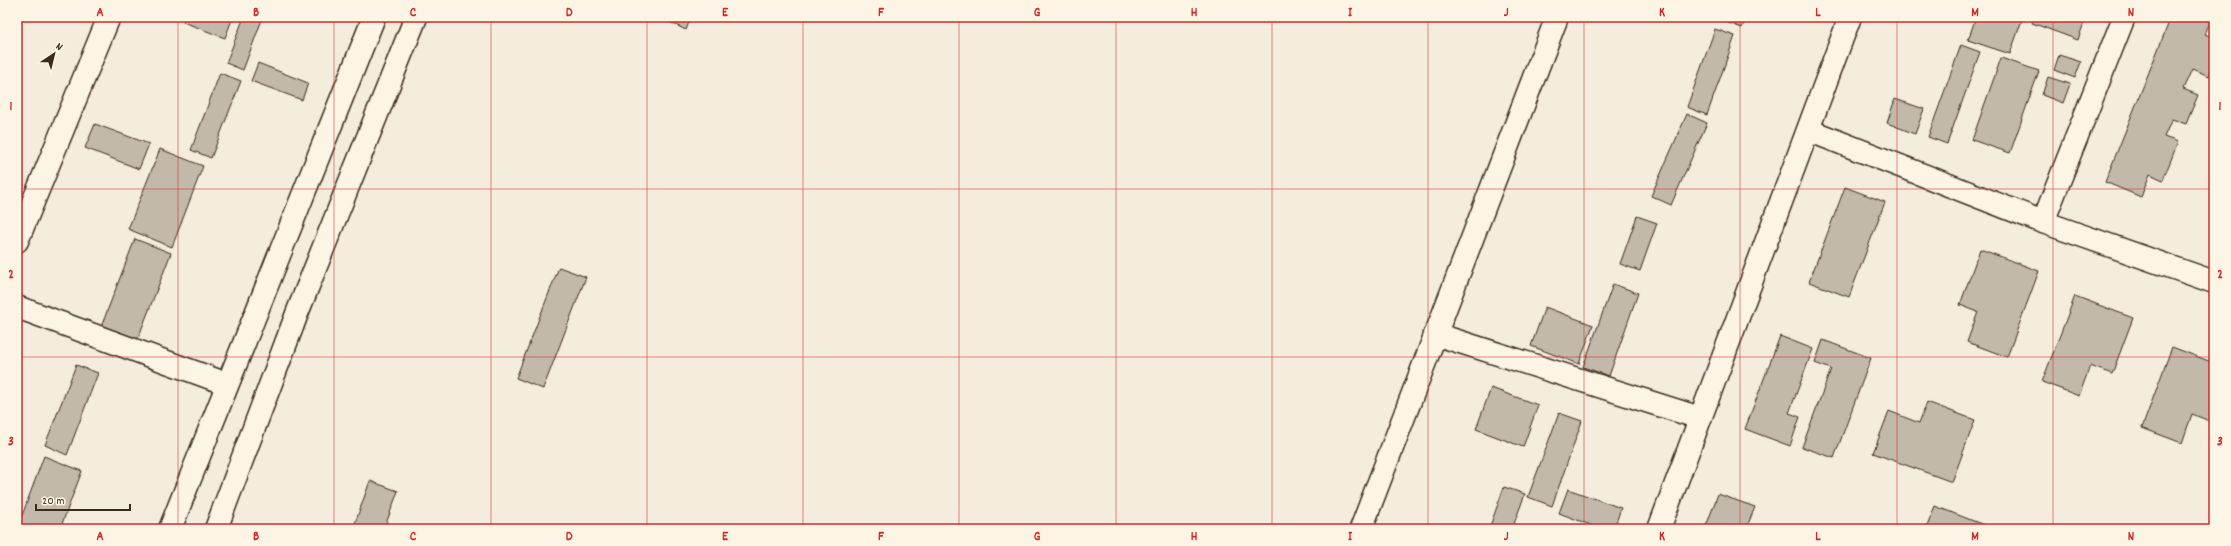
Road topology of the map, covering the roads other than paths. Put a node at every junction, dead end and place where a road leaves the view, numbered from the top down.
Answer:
1 (109, 17) edge
2 (374, 17) edge
3 (416, 17) edge
4 (1557, 17) edge
5 (1850, 17) edge
6 (2124, 17) edge
7 (1808, 130) junction
8 (2043, 222) junction
9 (17, 241) edge
10 (2214, 282) edge
11 (17, 307) edge
12 (1435, 334) junction
13 (227, 384) junction
14 (1700, 418) junction
15 (170, 529) edge
16 (216, 529) edge
17 (1361, 529) edge
18 (1659, 529) edge

1 - 9 street
2 - 13 street
3 - 16 street
4 - 12 street
5 - 7 street
6 - 8 street
7 - 8 street
7 - 14 street
8 - 10 street
11 - 13 street
12 - 14 street
12 - 17 street
13 - 15 street
14 - 18 street

